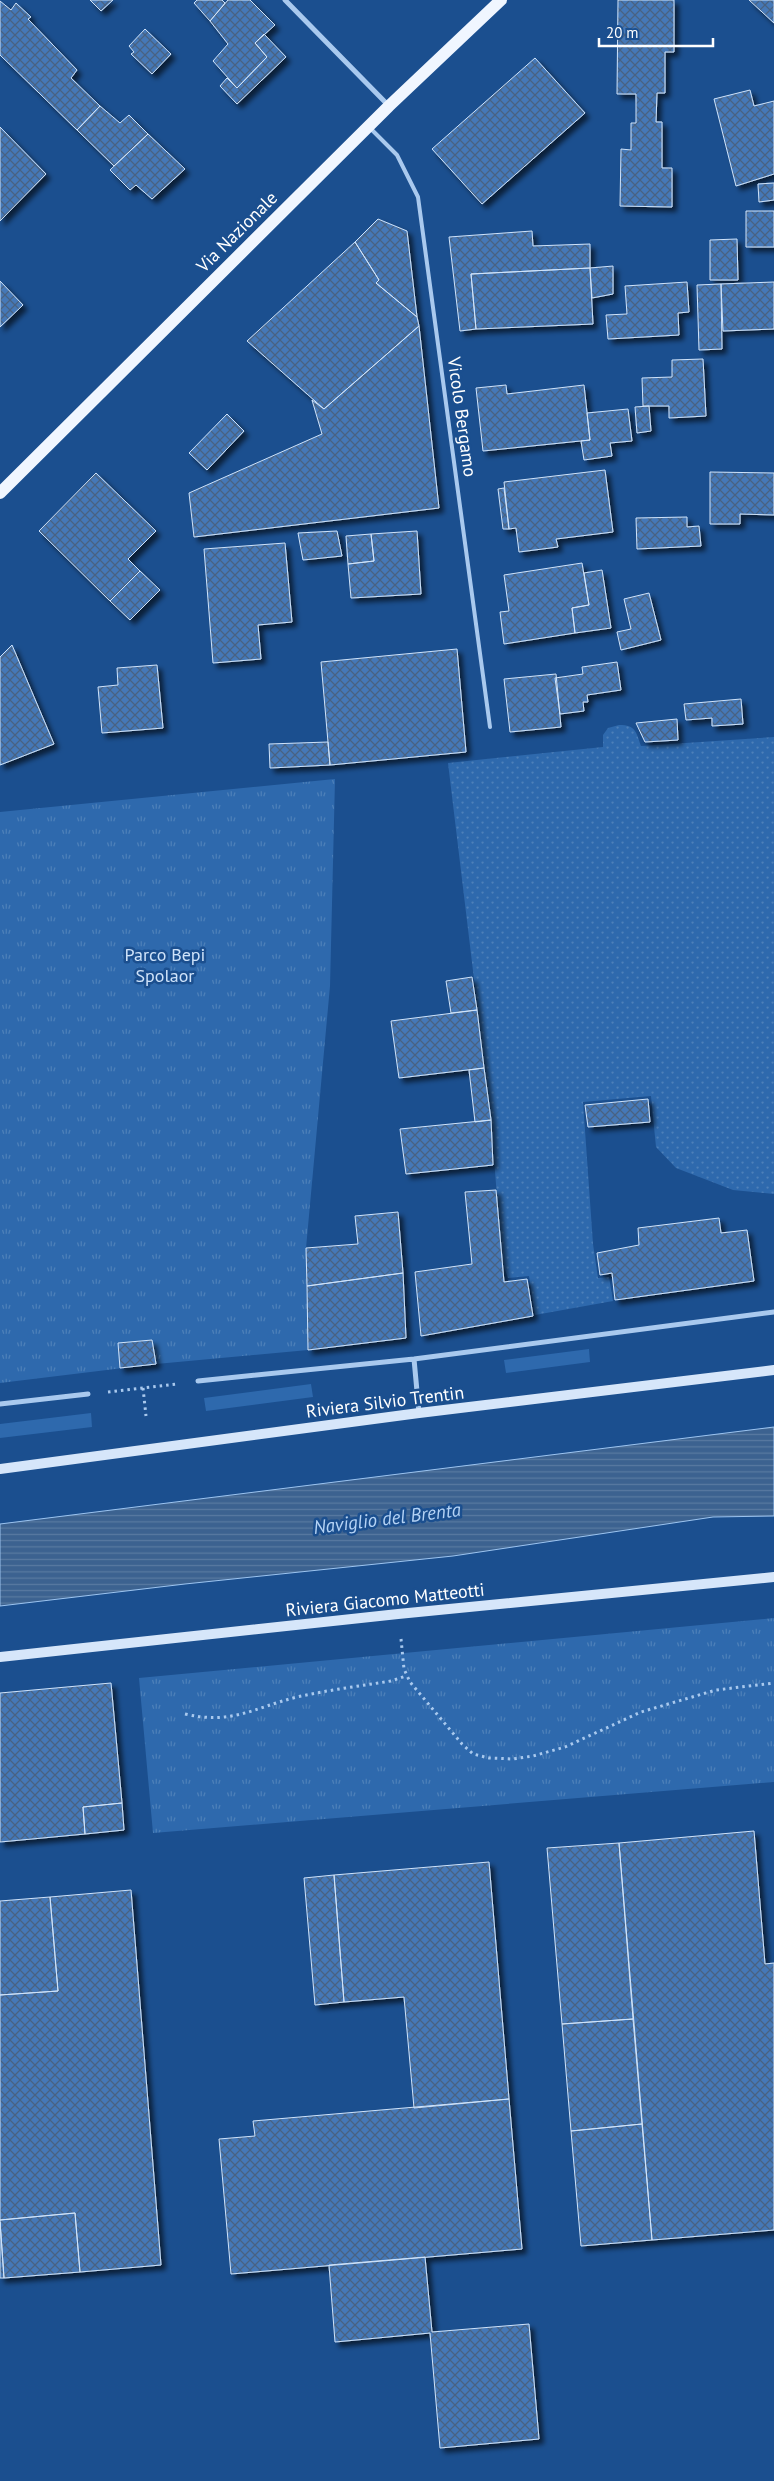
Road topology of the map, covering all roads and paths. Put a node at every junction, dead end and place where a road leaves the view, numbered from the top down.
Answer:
1 (285, 0) edge
2 (501, 0) edge
3 (389, 106) junction
4 (368, 126) junction
5 (0, 493) edge
6 (490, 727) dead end
7 (774, 1312) edge
8 (414, 1359) junction
9 (774, 1370) edge
10 (198, 1382) joint
11 (142, 1388) junction
12 (88, 1394) joint
13 (0, 1404) edge
14 (420, 1413) junction
15 (146, 1416) dead end
16 (0, 1470) edge
17 (774, 1577) edge
18 (398, 1614) junction
19 (0, 1657) edge
20 (406, 1676) junction
21 (774, 1683) edge
22 (185, 1714) dead end

1 - 3 street
2 - 3 main road, Via Nazionale
3 - 4 main road, Via Nazionale
4 - 5 main road, Via Nazionale
4 - 6 lane, Vicolo Bergamo
7 - 8 street
8 - 10 street
8 - 14 street
9 - 14 street, Riviera Silvio Trentin
10 - 11 path
11 - 12 path
11 - 15 path
12 - 13 street
14 - 16 street, Riviera Silvio Trentin
17 - 18 street, Riviera Giacomo Matteotti
18 - 19 street, Riviera Giacomo Matteotti
18 - 20 path
20 - 21 path
20 - 22 path

